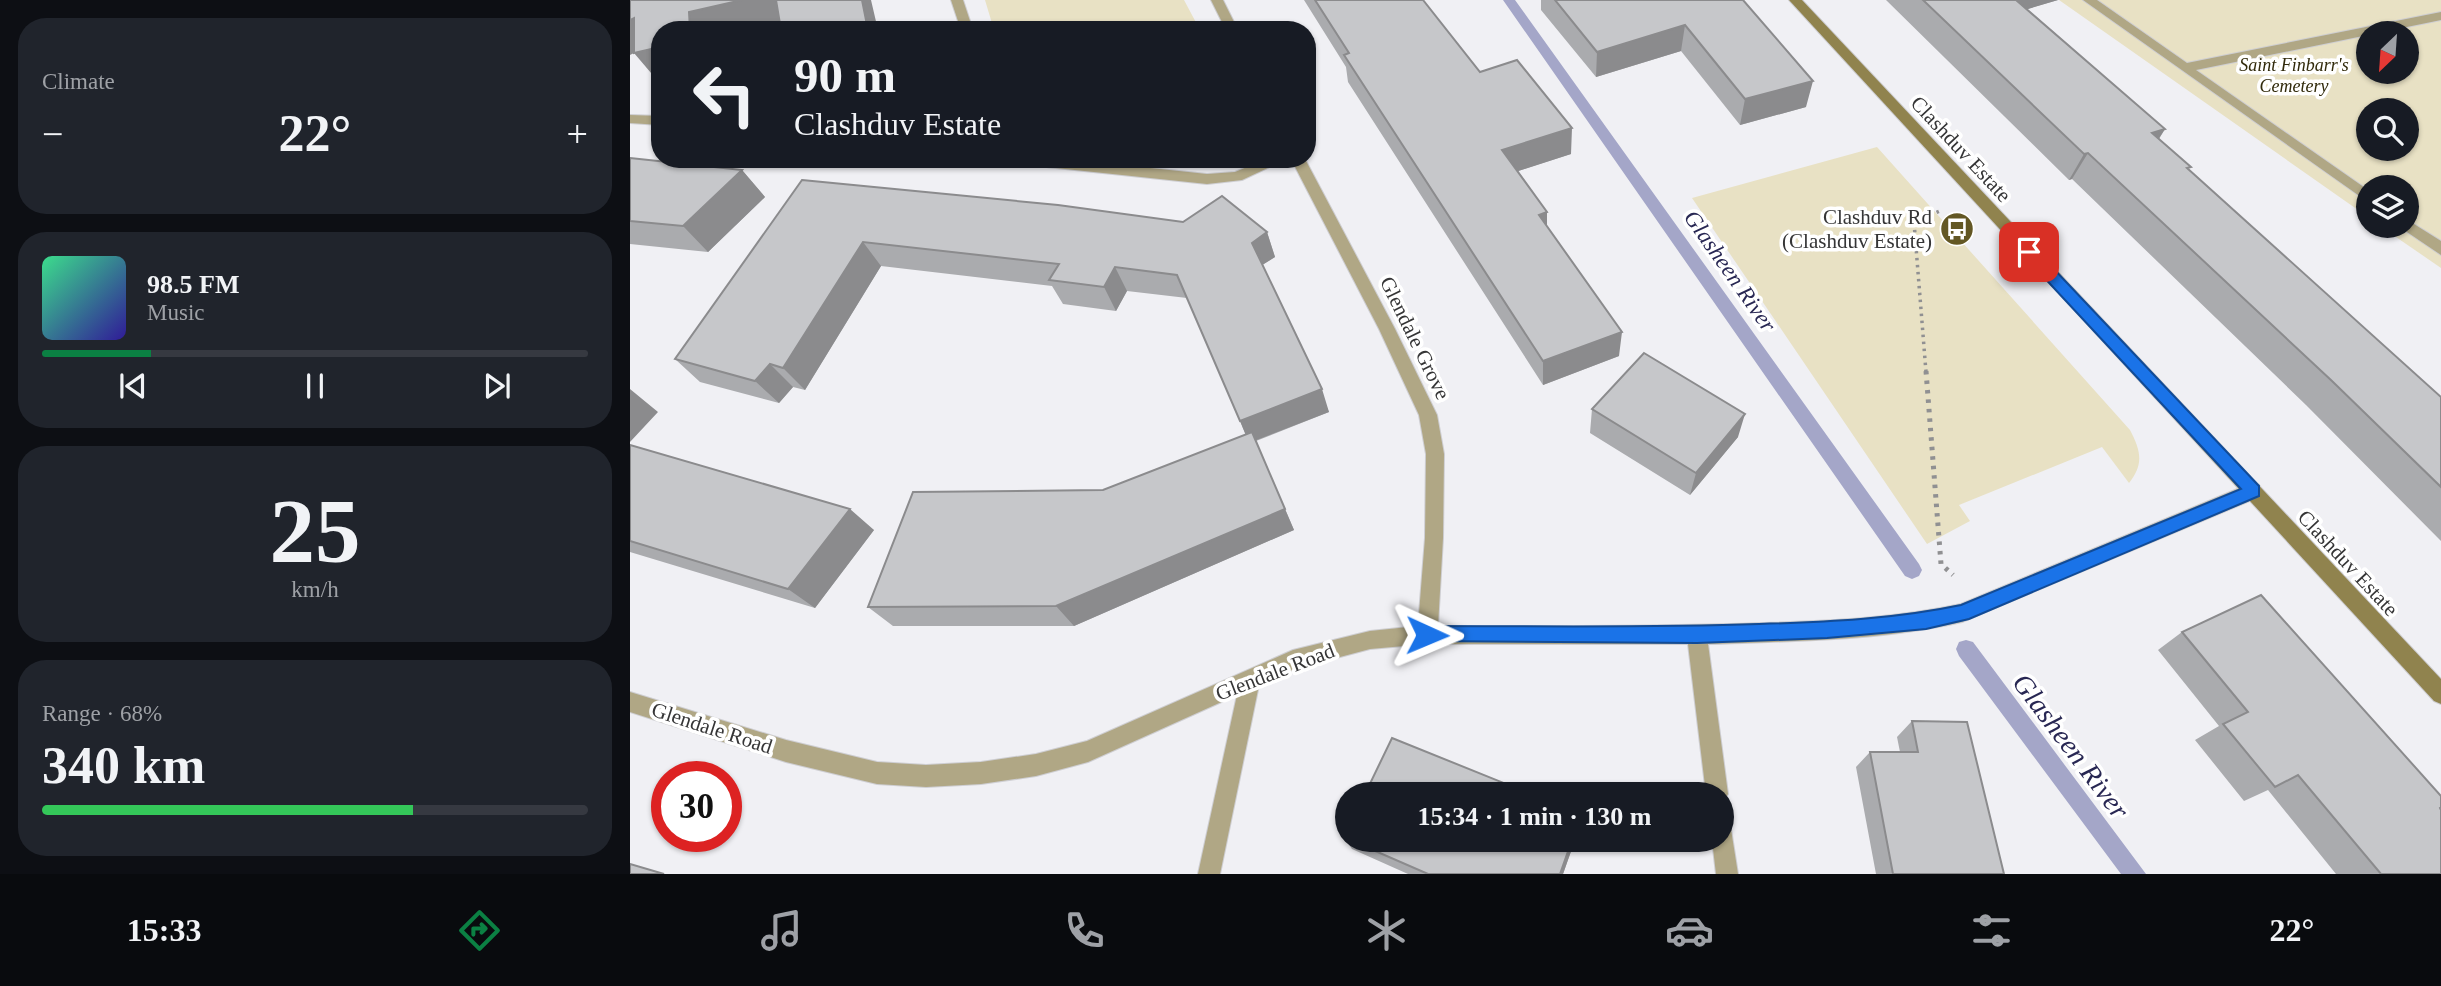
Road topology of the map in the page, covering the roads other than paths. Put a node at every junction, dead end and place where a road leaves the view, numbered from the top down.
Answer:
1 (957, 0) edge
2 (1217, 0) edge
3 (1795, 0) edge
4 (2089, 0) edge
5 (2441, 16) edge
6 (964, 21) edge
7 (1228, 21) edge
8 (2189, 67) junction
9 (630, 118) edge
10 (651, 120) edge
11 (1103, 168) edge
12 (1258, 168) edge
13 (1303, 168) edge
14 (2356, 188) edge
15 (2419, 233) edge
16 (2441, 249) edge
17 (2253, 491) junction
18 (1427, 635) junction
19 (1697, 635) junction
20 (1250, 680) junction
21 (2441, 694) edge
22 (630, 702) edge
23 (1715, 782) edge
24 (1724, 852) edge
25 (1209, 874) edge
26 (1727, 874) edge

1 - 6 street
2 - 7 street
3 - 17 street, Clashduv Estate
4 - 8 street
5 - 8 street
8 - 14 street
9 - 10 street
11 - 12 street
13 - 18 street, Glendale Grove
15 - 16 street
17 - 19 street, Glendale Road
17 - 21 street, Clashduv Estate
18 - 19 street, Glendale Road
18 - 20 street, Glendale Road
19 - 23 street
20 - 22 street, Glendale Road
20 - 25 street
24 - 26 street

